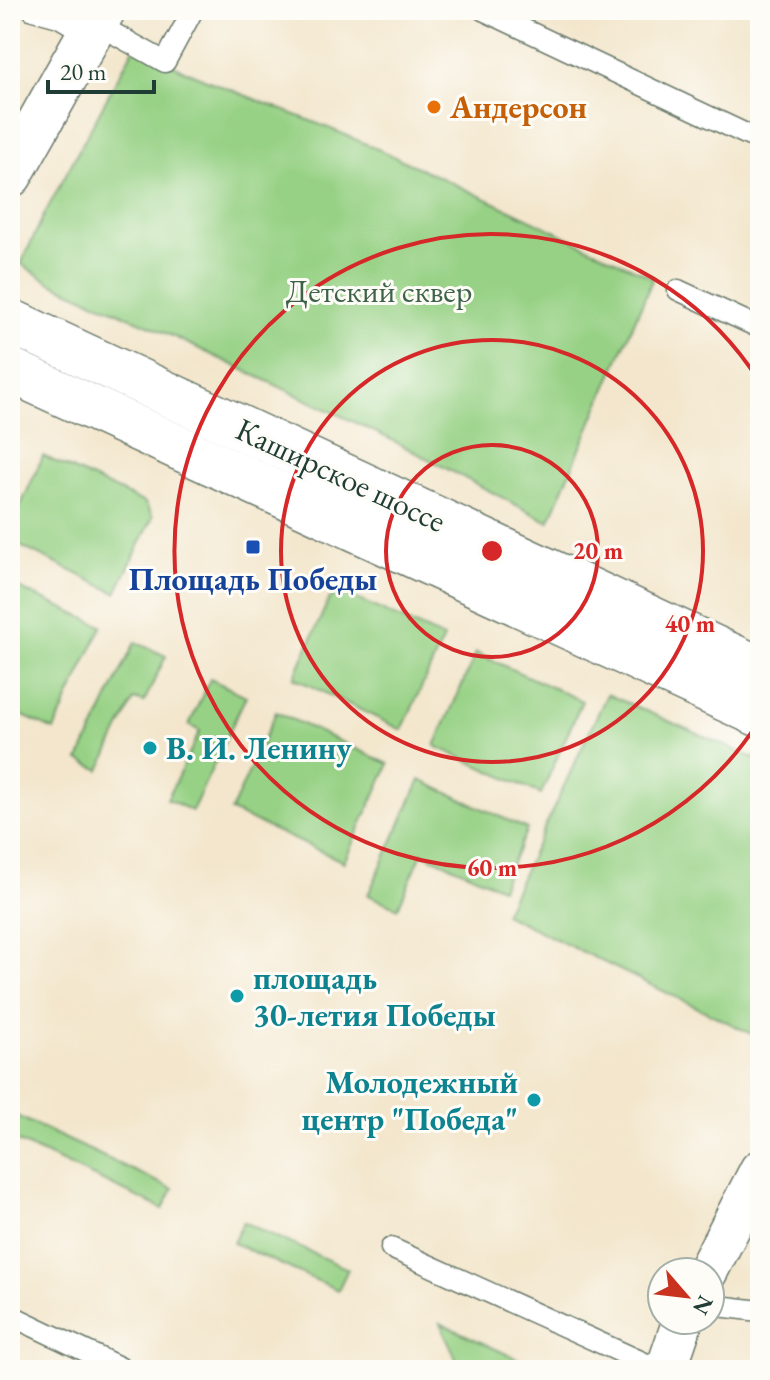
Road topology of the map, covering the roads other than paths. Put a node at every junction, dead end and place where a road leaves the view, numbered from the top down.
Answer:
1 (33, 10) edge
2 (193, 10) edge
3 (483, 10) edge
4 (95, 23) edge
5 (750, 136) dead end
6 (10, 175) edge
7 (678, 290) dead end
8 (10, 321) edge
9 (760, 328) edge
10 (10, 370) edge
11 (760, 669) edge
12 (760, 715) edge
13 (755, 1194) edge
14 (391, 1248) dead end
15 (717, 1256) edge
16 (726, 1307) edge
17 (760, 1311) edge
18 (10, 1315) edge
19 (677, 1336) edge
20 (123, 1369) edge
21 (663, 1370) edge

1 - 4 lane
2 - 4 lane
3 - 5 lane
4 - 6 main road
7 - 9 lane
8 - 11 main road, Каширское шоссе
10 - 12 main road, Каширское шоссе
13 - 15 street
14 - 21 lane
16 - 17 lane
18 - 20 lane
19 - 21 street

